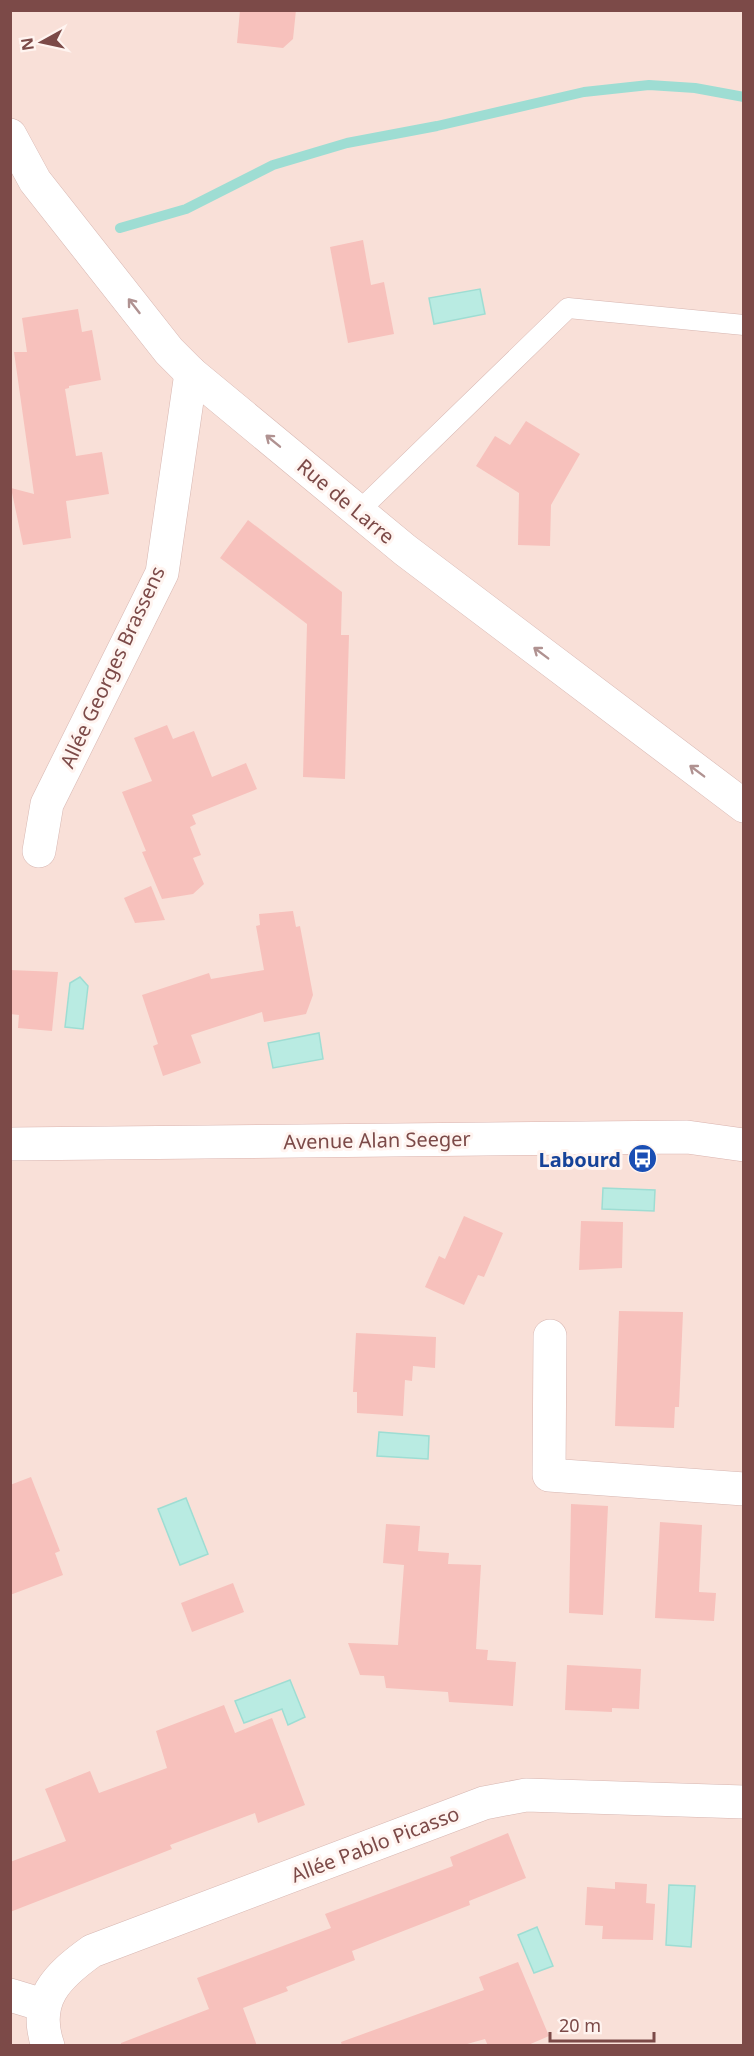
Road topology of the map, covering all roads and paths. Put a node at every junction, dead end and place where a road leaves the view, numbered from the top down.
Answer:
1 (10, 135) edge
2 (744, 325) edge
3 (191, 374) junction
4 (359, 511) junction
5 (744, 806) edge
6 (39, 852) dead end
7 (10, 1144) edge
8 (744, 1145) edge
9 (550, 1336) dead end
10 (744, 1489) edge
11 (744, 1802) edge
12 (10, 1995) edge
13 (43, 2005) junction
14 (48, 2046) edge

3 -> 1 street, Rue de Larre
2 - 4 lane
4 -> 3 street, Rue de Larre
3 - 6 street, Allée Georges Brassens
5 -> 4 street, Rue de Larre
7 - 8 street, Avenue Alan Seeger
9 - 10 street
11 - 13 street, Allée Pablo Picasso
12 - 13 street
13 - 14 street

